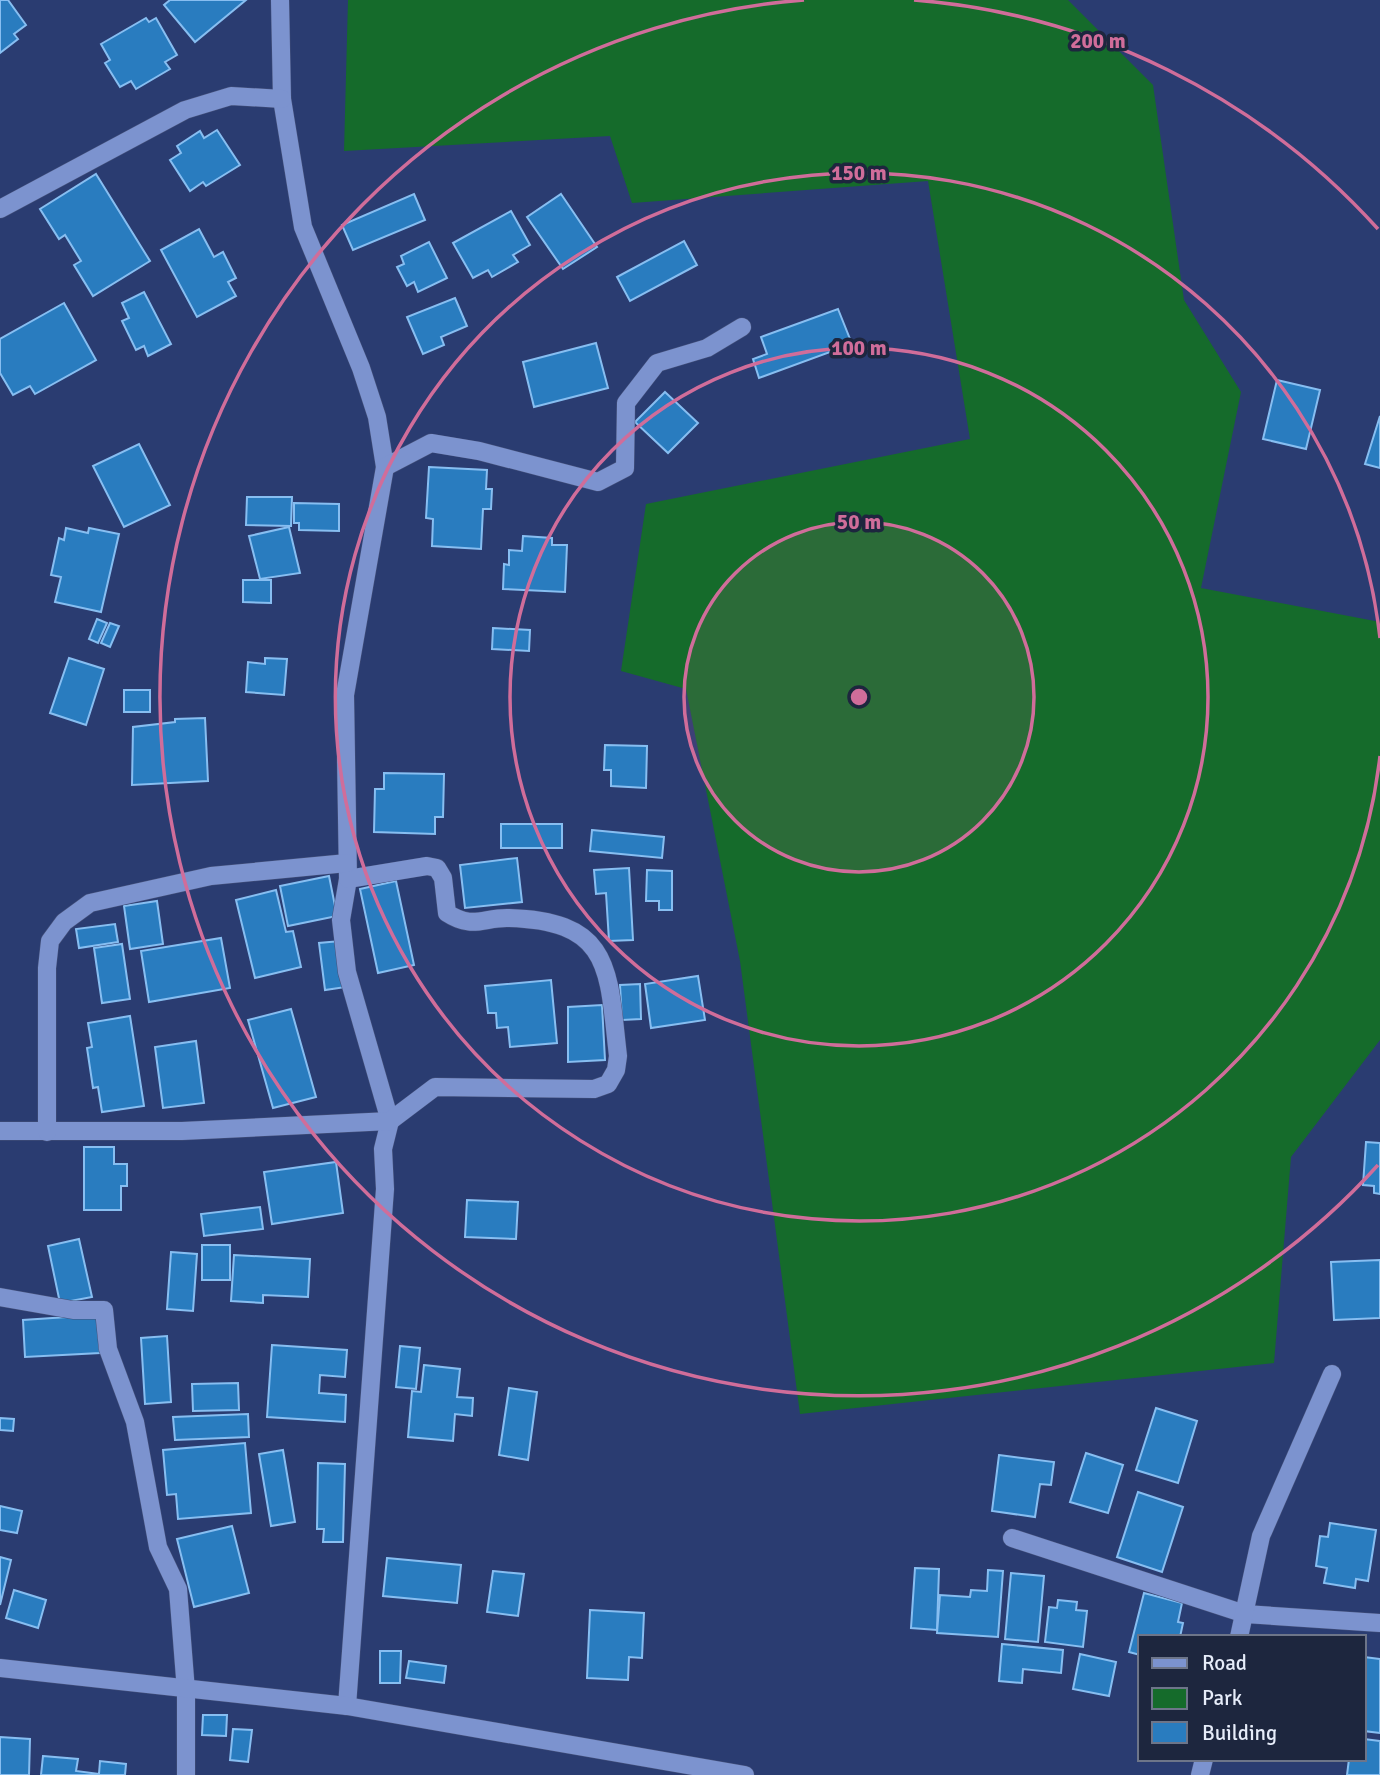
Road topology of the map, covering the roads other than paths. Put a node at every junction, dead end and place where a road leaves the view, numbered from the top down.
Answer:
1 (280, 0) edge
2 (282, 99) junction
3 (0, 209) edge
4 (742, 327) dead end
5 (385, 467) junction
6 (347, 871) junction
7 (390, 1121) junction
8 (0, 1131) edge
9 (47, 1132) junction
10 (0, 1297) edge
11 (1332, 1374) dead end
12 (1012, 1538) dead end
13 (1245, 1614) junction
14 (1380, 1623) edge
15 (1240, 1635) edge
16 (0, 1668) edge
17 (186, 1691) junction
18 (347, 1706) junction
19 (641, 1766) edge
20 (186, 1775) edge
21 (745, 1775) edge

1 - 2 street
2 - 3 street
2 - 5 street
4 - 5 street
5 - 6 street
6 - 7 street
6 - 7 street
6 - 9 street
7 - 9 street
7 - 18 street
8 - 9 street
10 - 17 street
11 - 13 street
12 - 13 street
13 - 14 street
13 - 15 street
16 - 17 street
17 - 18 street
17 - 20 street
18 - 19 street
19 - 21 street

